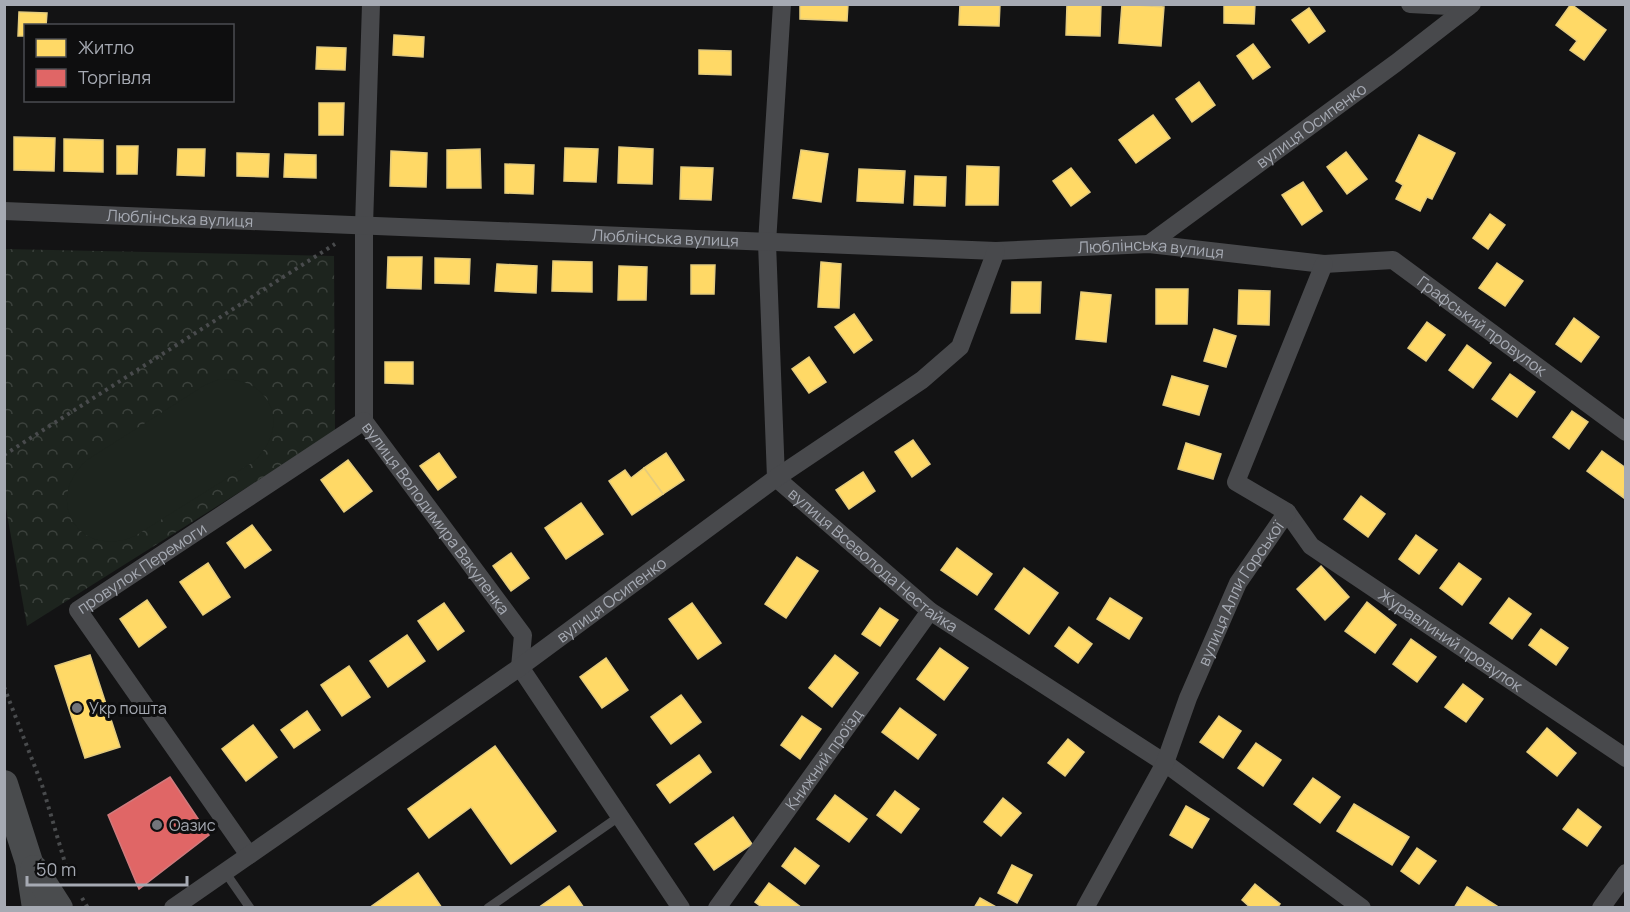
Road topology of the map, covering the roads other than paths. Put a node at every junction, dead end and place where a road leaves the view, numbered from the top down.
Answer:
1 (371, 4) edge
2 (782, 4) edge
3 (1410, 4) edge
4 (1470, 6) edge
5 (4, 211) edge
6 (364, 226) junction
7 (767, 243) junction
8 (1149, 244) junction
9 (996, 251) junction
10 (1324, 264) junction
11 (364, 421) junction
12 (1626, 432) edge
13 (776, 478) junction
14 (1287, 512) junction
15 (930, 611) junction
16 (520, 667) junction
17 (1626, 758) edge
18 (1165, 762) junction
19 (4, 784) edge
20 (620, 816) junction
21 (249, 855) junction
22 (29, 862) junction
23 (225, 872) junction
24 (1626, 873) edge
25 (69, 899) edge
26 (499, 904) edge
27 (1361, 907) edge
28 (36, 908) edge
29 (173, 908) edge
30 (250, 908) edge
31 (488, 908) edge
32 (681, 908) edge
33 (717, 908) edge
34 (1085, 908) edge
35 (1601, 908) edge

1 - 6 street, вулиця Володимира Вакуленка
2 - 7 street, вулиця Всеволода Нестайка
3 - 4 street
4 - 8 street, вулиця Осипенко
5 - 6 street, Люблінська вулиця
6 - 7 street, Люблінська вулиця
6 - 11 street, вулиця Володимира Вакуленка
7 - 9 street, Люблінська вулиця
7 - 13 street, вулиця Всеволода Нестайка
8 - 9 street, Люблінська вулиця
8 - 10 street, Люблінська вулиця
9 - 13 street, вулиця Осипенко
10 - 12 street, Графський провулок
10 - 14 street, вулиця Алли Горської
11 - 16 street, вулиця Володимира Вакуленка
11 - 21 street, провулок Перемоги
13 - 15 street, вулиця Всеволода Нестайка
13 - 16 street, вулиця Осипенко
14 - 17 street, Журавлиний провулок
14 - 18 street, вулиця Алли Горської
15 - 18 street, вулиця Всеволода Нестайка
15 - 33 street, Книжний проїзд
16 - 20 street
16 - 21 street, вулиця Осипенко
18 - 27 street, вулиця Всеволода Нестайка
18 - 34 street, вулиця Алли Горської
19 - 22 main road
20 - 26 lane
20 - 32 street
21 - 23 street, вулиця Осипенко
22 - 25 main road
22 - 28 main road
23 - 29 street, вулиця Осипенко
23 - 30 lane
24 - 35 street
26 - 31 lane

